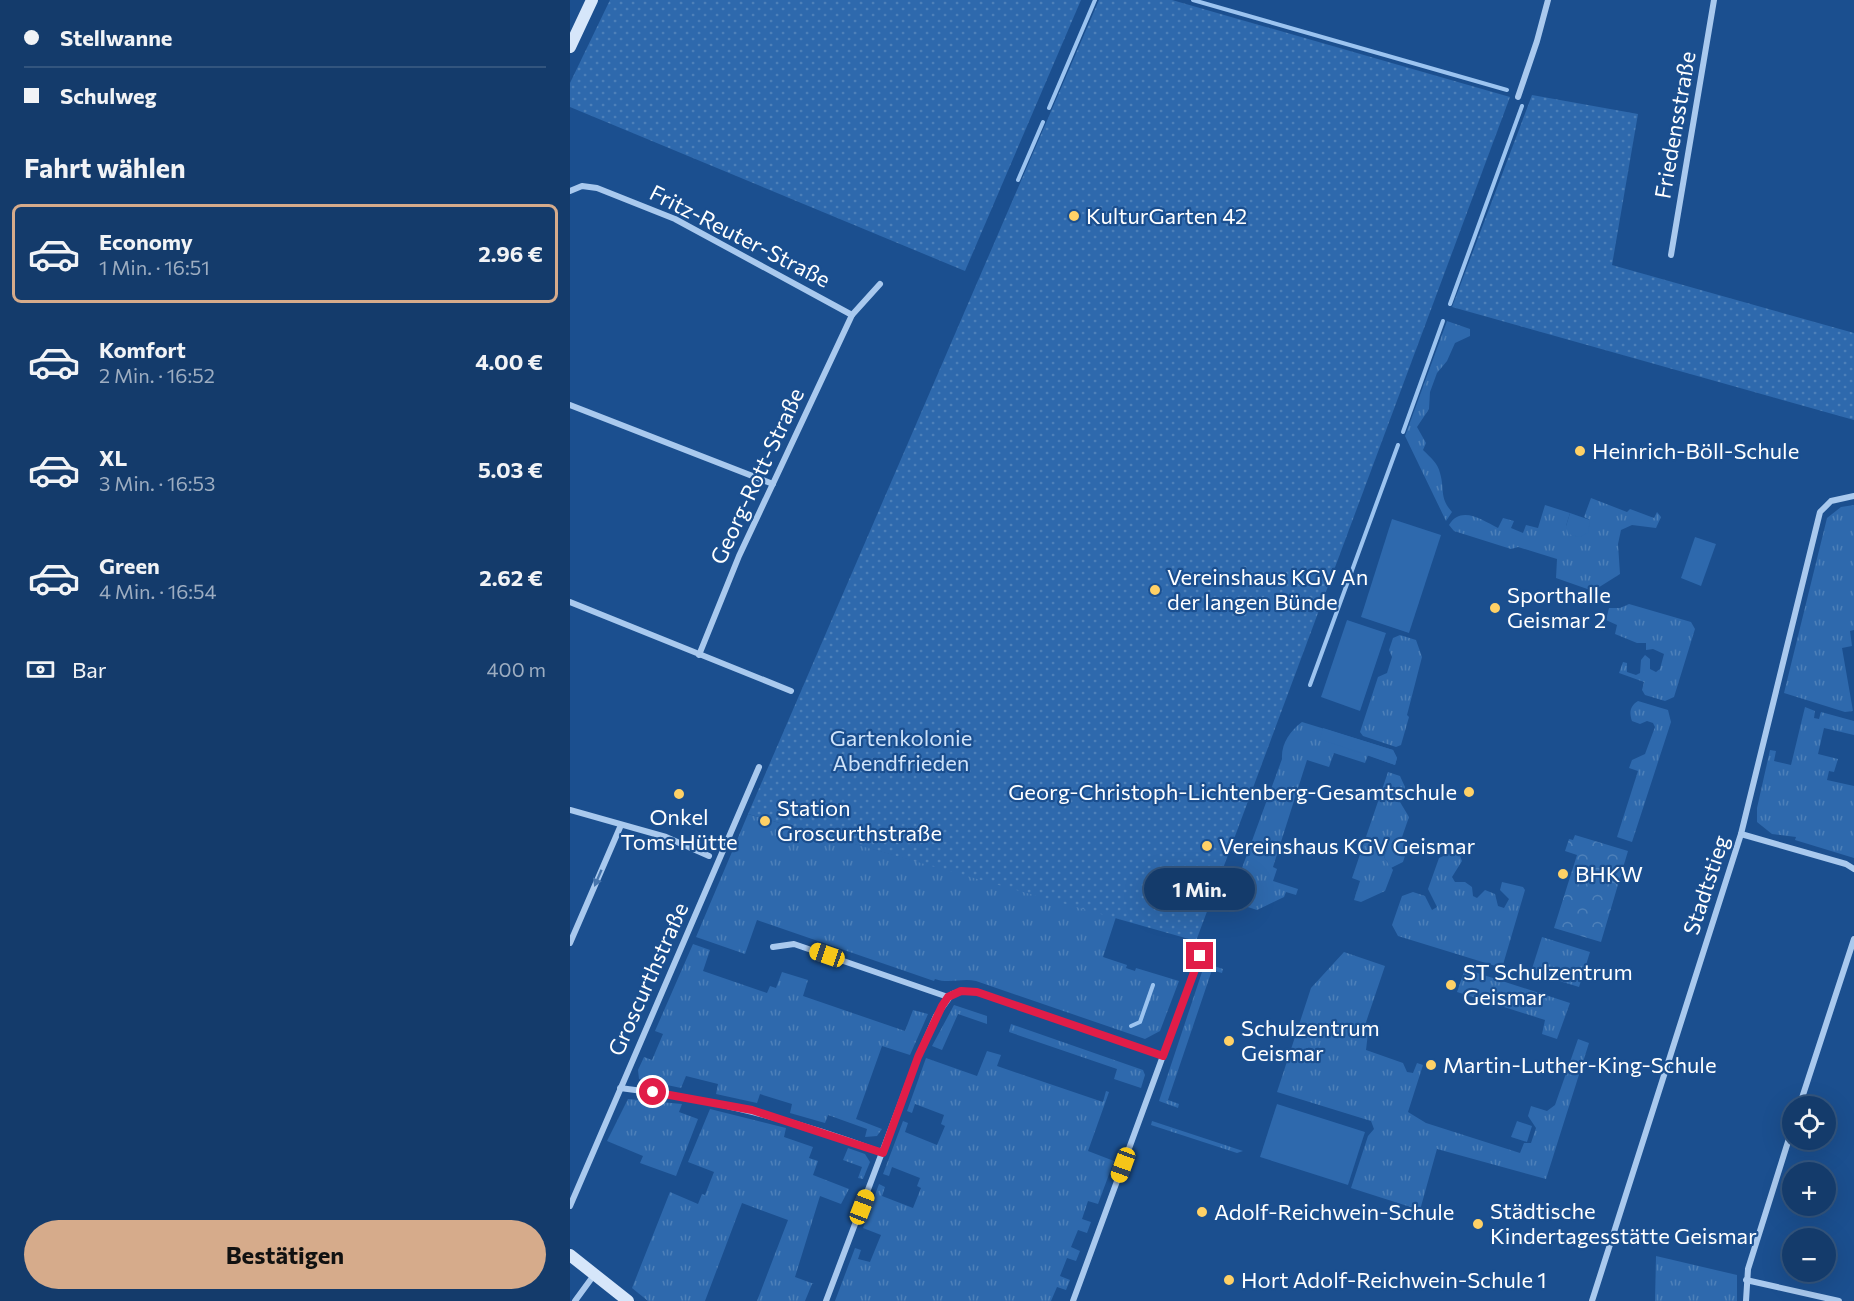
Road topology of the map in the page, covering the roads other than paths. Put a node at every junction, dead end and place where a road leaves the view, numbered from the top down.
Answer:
1 (592, 0) edge
2 (1548, 0) edge
3 (1714, 0) edge
4 (570, 47) edge
5 (1518, 97) dead end
6 (570, 191) edge
7 (1671, 255) dead end
8 (880, 284) dead end
9 (852, 315) junction
10 (570, 405) edge
11 (772, 484) junction
12 (1854, 496) edge
13 (570, 602) edge
14 (699, 655) junction
15 (790, 691) dead end
16 (759, 767) dead end
17 (570, 810) edge
18 (621, 825) junction
19 (1741, 834) junction
20 (709, 856) dead end
21 (1854, 869) edge
22 (1854, 939) edge
23 (570, 943) edge
24 (773, 947) dead end
25 (1200, 956) dead end
26 (948, 997) junction
27 (1163, 1056) junction
28 (620, 1088) junction
29 (1803, 1096) edge
30 (1786, 1150) edge
31 (883, 1153) junction
32 (570, 1206) edge
33 (570, 1255) edge
34 (594, 1275) junction
35 (1746, 1280) junction
36 (575, 1301) edge
37 (628, 1301) edge
38 (826, 1301) edge
39 (1073, 1301) edge
40 (1592, 1301) edge
41 (1746, 1301) edge
42 (1839, 1301) edge

1 - 4 street
2 - 5 street
3 - 7 street, Friedensstraße
6 - 9 street, Fritz-Reuter-Straße
8 - 9 street
9 - 11 street, Georg-Rott-Straße
10 - 11 street
11 - 14 street, Georg-Rott-Straße
12 - 19 street, Stadtstieg
13 - 14 street
14 - 15 street
16 - 28 street, Groscurthstraße
17 - 18 street
18 - 20 street
18 -> 23 street
19 - 21 street
19 - 40 street, Stadtstieg
22 - 29 street
24 - 26 street
25 - 27 street
26 - 27 street
26 - 31 street
27 - 39 street
28 - 31 street
28 - 32 street, Groscurthstraße
30 - 35 street
31 - 38 street
33 - 34 street
34 - 36 street
34 - 37 street
35 - 41 street
35 - 42 street

